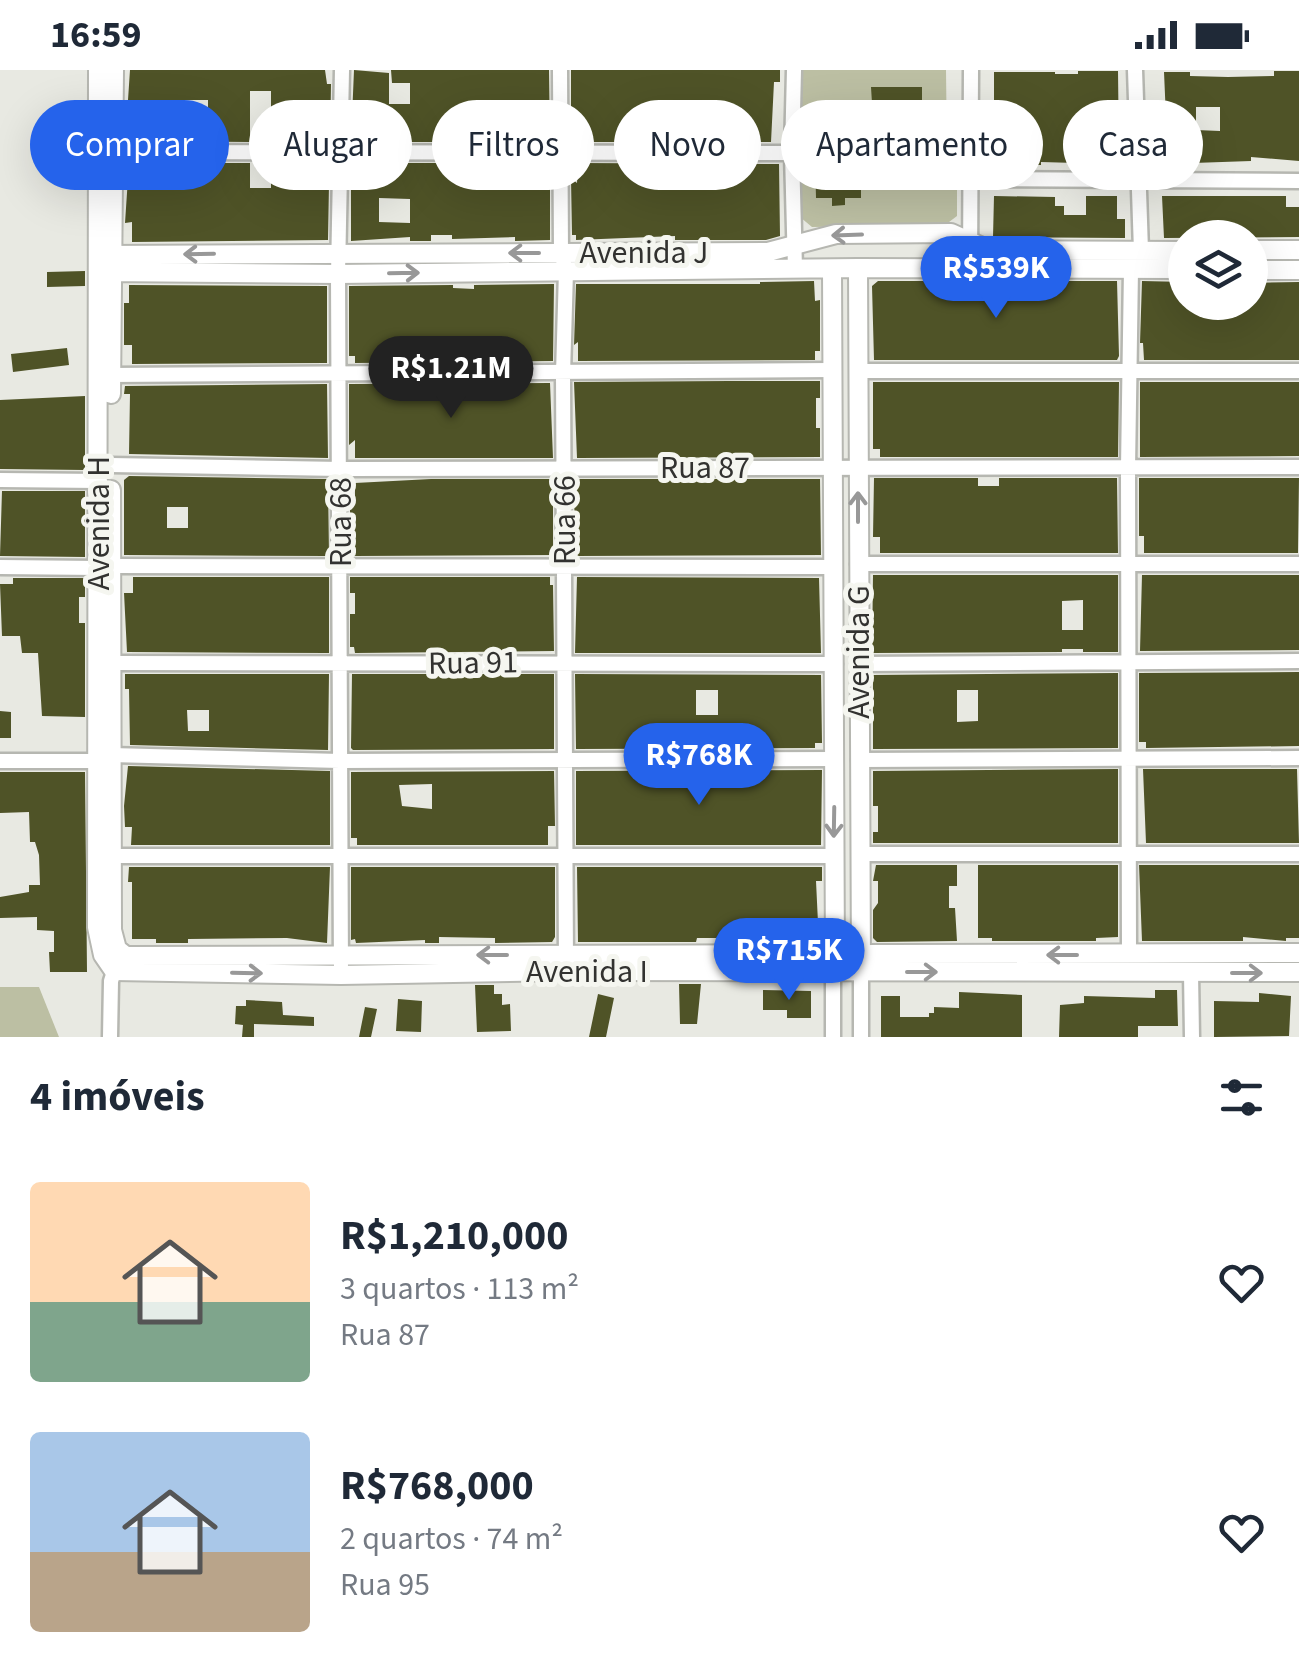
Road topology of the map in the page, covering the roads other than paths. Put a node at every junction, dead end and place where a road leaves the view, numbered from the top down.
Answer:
1 (98, 70) edge
2 (114, 70) edge
3 (342, 70) edge
4 (560, 70) edge
5 (794, 70) edge
6 (971, 70) edge
7 (1135, 70) edge
8 (113, 100) edge
9 (342, 100) edge
10 (560, 100) edge
11 (793, 100) edge
12 (971, 100) edge
13 (1136, 100) edge
14 (594, 153) edge
15 (781, 153) edge
16 (1203, 181) edge
17 (1299, 181) edge
18 (109, 190) edge
19 (341, 190) edge
20 (561, 190) edge
21 (794, 190) edge
22 (971, 190) edge
23 (1140, 190) edge
24 (970, 244) junction
25 (796, 246) junction
26 (1268, 250) edge
27 (1299, 250) edge
28 (1141, 251) junction
29 (1168, 251) edge
30 (340, 252) junction
31 (1111, 260) junction
32 (564, 262) junction
33 (104, 264) junction
34 (858, 268) junction
35 (970, 268) junction
36 (795, 269) junction
37 (832, 269) junction
38 (1131, 269) junction
39 (1168, 269) edge
40 (1268, 270) edge
41 (1299, 270) edge
42 (338, 274) junction
43 (832, 370) junction
44 (859, 371) junction
45 (1299, 371) edge
46 (1128, 372) junction
47 (339, 373) junction
48 (562, 374) junction
49 (110, 375) junction
50 (111, 465) junction
51 (1299, 467) edge
52 (565, 468) junction
53 (834, 468) junction
54 (858, 468) junction
55 (1128, 468) junction
56 (341, 469) junction
57 (0, 480) edge
58 (100, 481) junction
59 (858, 564) junction
60 (1299, 564) edge
61 (834, 566) junction
62 (1129, 566) junction
63 (0, 567) edge
64 (106, 567) junction
65 (340, 567) junction
66 (565, 568) junction
67 (1299, 661) edge
68 (112, 662) junction
69 (565, 662) junction
70 (1128, 662) junction
71 (341, 664) junction
72 (835, 664) junction
73 (860, 664) junction
74 (104, 758) junction
75 (1130, 758) junction
76 (1299, 758) edge
77 (834, 759) junction
78 (564, 760) junction
79 (859, 760) junction
80 (0, 761) edge
81 (340, 761) junction
82 (861, 854) junction
83 (1130, 854) junction
84 (1299, 854) edge
85 (114, 856) junction
86 (564, 856) junction
87 (833, 856) junction
88 (340, 857) junction
89 (1299, 953) edge
90 (341, 954) junction
91 (1129, 954) junction
92 (120, 960) junction
93 (566, 963) junction
94 (835, 964) junction
95 (861, 964) junction
96 (1299, 972) edge
97 (1191, 973) junction
98 (342, 975) junction
99 (110, 1037) edge
100 (834, 1037) edge
101 (861, 1037) edge
102 (1192, 1037) edge

1 - 33 street, Avenida H
2 - 8 street, Avenida H
3 - 9 street, Rua 68
4 - 10 street, Rua 66
5 - 11 street
6 - 12 street
7 - 13 street
14 - 15 street
16 - 17 street
18 - 33 street, Avenida H
19 - 30 street, Rua 68
20 - 32 street, Rua 66
21 - 25 street
22 - 24 street
23 - 28 street
24 -> 25 street, Avenida J
24 - 31 street, Avenida J
24 - 35 street
25 - 32 street, Avenida J
25 - 36 street
26 - 27 street
28 - 29 street, Avenida J
28 - 31 street, Avenida J
32 -> 30 street, Avenida J
30 -> 33 street, Avenida J
30 - 42 street, Rua 68
31 - 35 street, Avenida J
31 - 38 street, Avenida J
32 - 36 street, Avenida J
42 -> 32 street, Avenida J
32 - 48 street, Rua 66
33 - 42 street, Avenida J
33 - 49 street, Avenida H
33 - 58 street, Avenida H
34 - 35 street, Avenida J
34 - 37 street, Avenida J
34 - 44 street, Avenida G
36 - 37 street, Avenida J
37 - 43 street, Avenida G
38 - 39 street, Avenida J
38 - 46 street
40 - 41 street
42 - 47 street, Rua 68
43 - 48 street
43 - 53 street, Avenida G
44 - 46 street
44 - 54 street, Avenida G
45 - 46 street
46 - 55 street
47 - 48 street
47 - 49 street
47 - 56 street, Rua 68
48 - 52 street, Rua 66
49 - 50 street, Avenida H
50 - 56 street, Rua 87
50 - 64 street, Avenida H
51 - 55 street, Rua 87
52 - 53 street, Rua 87
52 - 56 street, Rua 87
52 - 66 street, Rua 66
53 - 54 street, Rua 87
53 - 61 street, Avenida G
54 - 55 street, Rua 87
59 -> 54 street, Avenida G
55 - 62 street
56 - 65 street, Rua 68
57 - 58 street
58 - 64 street, Avenida H
59 - 62 street
59 - 73 street, Avenida G
60 - 62 street
61 - 66 street
61 - 72 street, Avenida G
62 - 70 street
63 - 64 street
64 - 65 street
64 - 68 street, Avenida H
64 - 74 street, Avenida H
65 - 66 street
65 - 71 street, Rua 68
66 - 69 street, Rua 66
67 - 70 street
68 - 71 street, Rua 91
68 - 74 street, Avenida H
69 - 71 street, Rua 91
69 - 72 street, Rua 91
69 - 78 street, Rua 66
70 - 73 street
70 - 75 street
71 - 81 street, Rua 68
72 - 77 street, Avenida G
73 - 79 street, Avenida G
74 - 80 street
74 - 81 street
74 - 85 street, Avenida H
74 - 92 street, Avenida H
75 - 76 street
75 - 79 street
75 - 83 street
77 - 78 street
77 -> 87 street, Avenida G
78 - 81 street
78 - 86 street, Rua 66
79 - 82 street, Avenida G
81 - 88 street, Rua 68
82 - 83 street
82 - 95 street, Avenida G
83 - 84 street
83 - 91 street
85 - 88 street
85 - 92 street, Avenida H
86 - 87 street
86 - 88 street
86 - 93 street, Rua 66
87 - 94 street, Avenida G
88 - 90 street, Rua 68
89 - 91 street, Avenida I
90 - 92 street, Avenida I
93 -> 90 street, Avenida I
90 - 98 street, Rua 68
91 -> 95 street, Avenida I
92 -> 98 street, Avenida I
92 - 99 street
93 - 94 street, Avenida I
93 - 98 street, Avenida I
94 - 95 street, Avenida I
94 - 100 street, Avenida G
95 -> 97 street, Avenida I
95 - 101 street, Avenida G
97 -> 96 street, Avenida I
97 - 102 street

